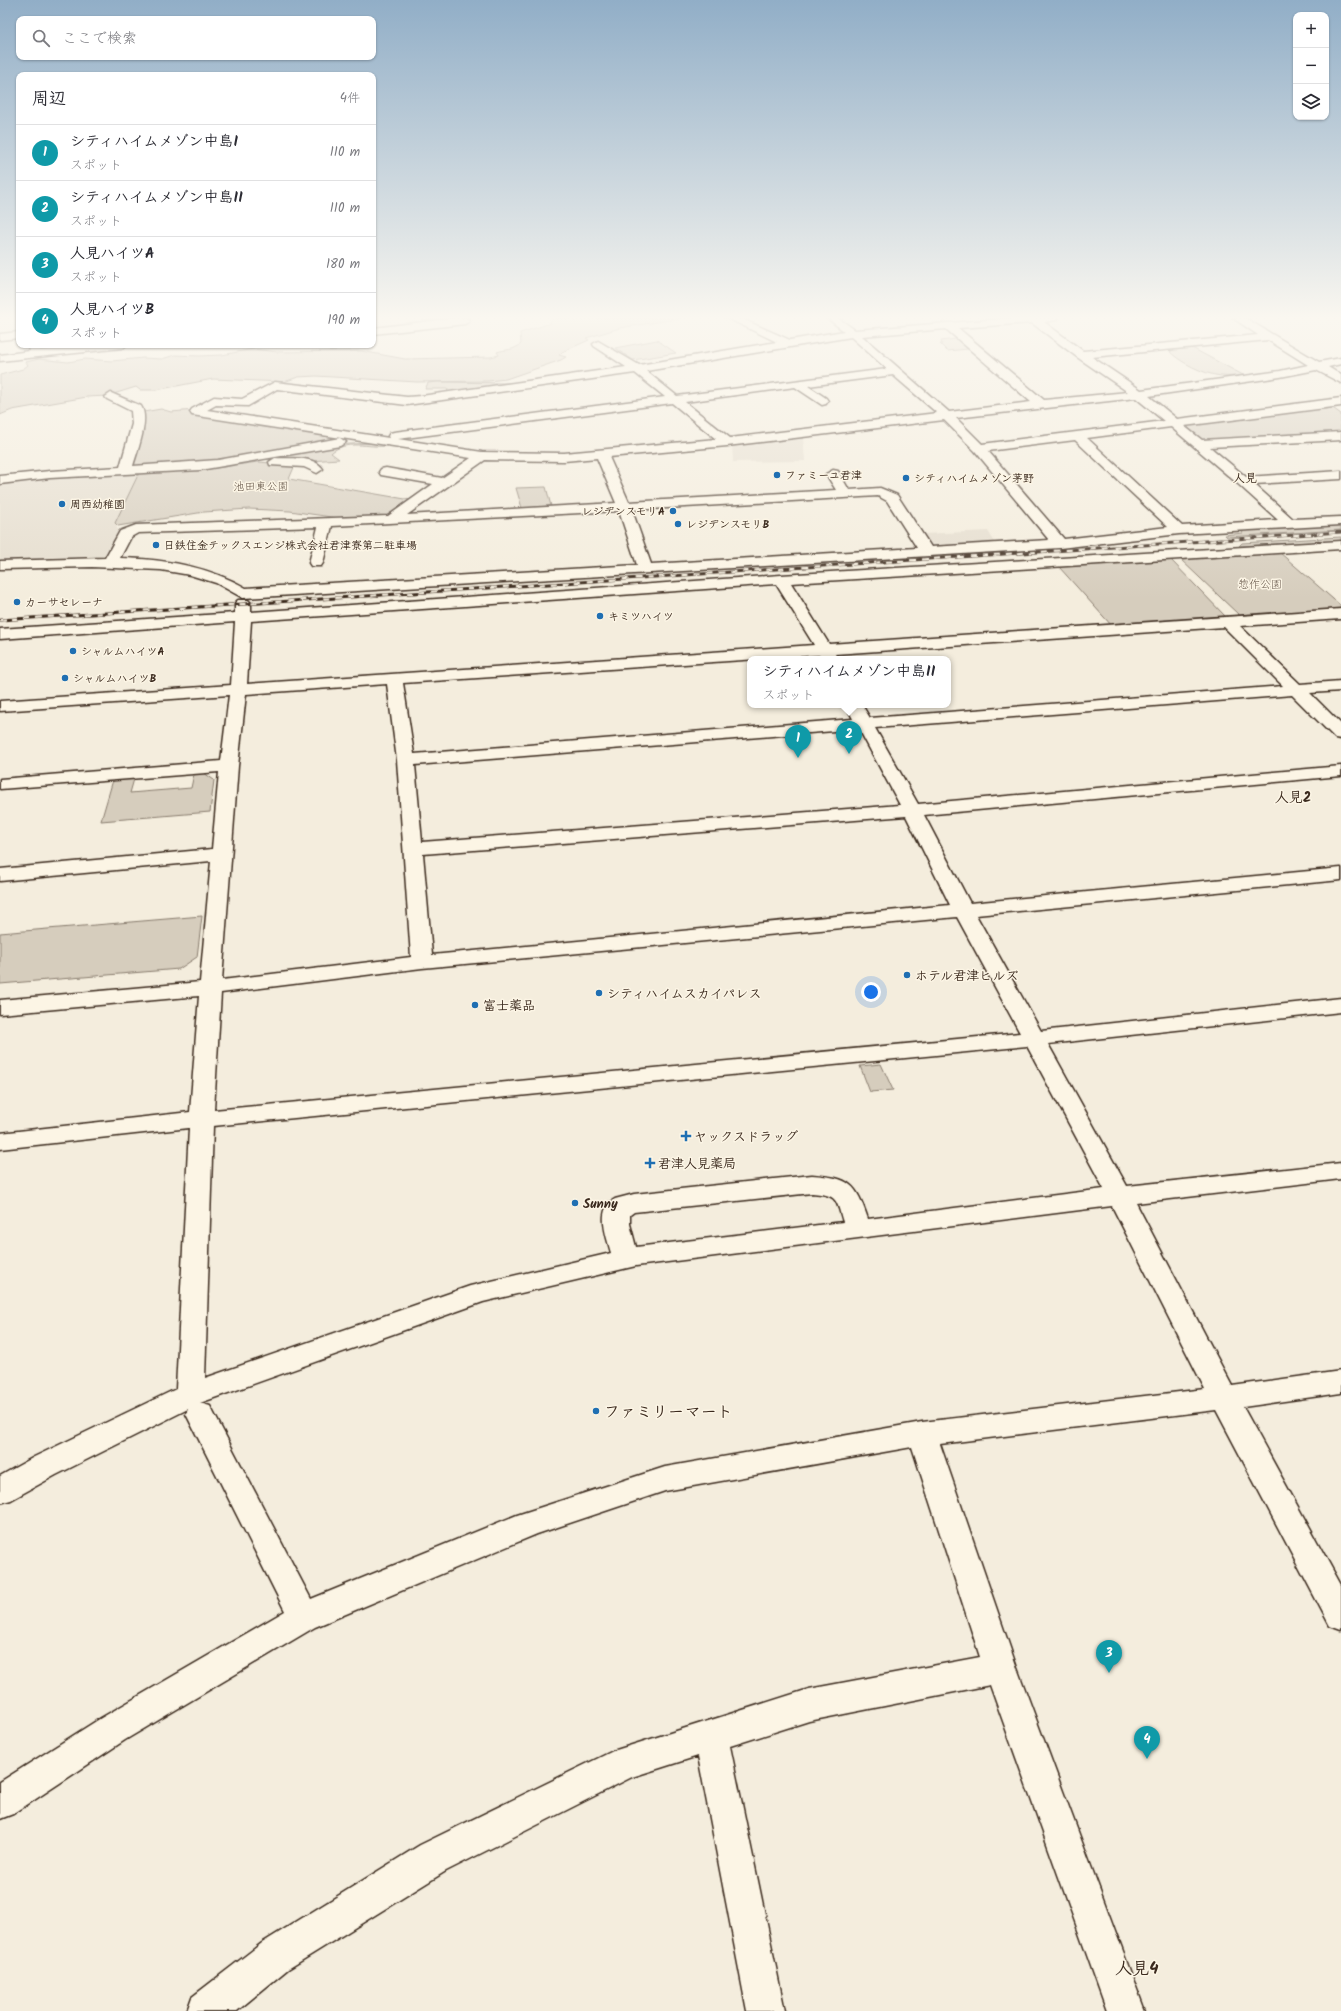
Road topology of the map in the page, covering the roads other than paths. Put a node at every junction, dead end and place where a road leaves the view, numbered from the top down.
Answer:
1 (137, 412) edge
2 (196, 412) edge
3 (583, 412) edge
4 (690, 412) edge
5 (942, 412) edge
6 (973, 412) edge
7 (1160, 412) edge
8 (1263, 412) edge
9 (946, 415) junction
10 (1174, 424) junction
11 (1078, 436) junction
12 (1341, 436) edge
13 (373, 439) junction
14 (727, 442) junction
15 (1199, 444) junction
16 (979, 448) junction
17 (602, 454) junction
18 (482, 456) junction
19 (252, 457) junction
20 (126, 468) dead end
21 (317, 469) dead end
22 (386, 472) dead end
23 (833, 474) dead end
24 (1341, 476) edge
25 (0, 480) edge
26 (1243, 481) junction
27 (444, 482) junction
28 (845, 494) junction
29 (624, 506) junction
30 (391, 520) junction
31 (1341, 521) edge
32 (326, 523) junction
33 (1290, 524) junction
34 (1179, 530) junction
35 (1060, 544) junction
36 (1341, 545) edge
37 (927, 552) junction
38 (110, 563) junction
39 (316, 563) dead end
40 (0, 565) edge
41 (646, 570) junction
42 (781, 578) junction
43 (243, 594) junction
44 (1341, 614) edge
45 (244, 618) junction
46 (1227, 621) junction
47 (0, 634) edge
48 (828, 654) edge
49 (793, 656) edge
50 (747, 659) edge
51 (394, 679) junction
52 (1341, 686) edge
53 (238, 688) junction
54 (1297, 690) junction
55 (0, 706) edge
56 (859, 714) edge
57 (1341, 734) edge
58 (406, 760) junction
59 (229, 766) junction
60 (1341, 771) edge
61 (0, 784) edge
62 (912, 810) junction
63 (412, 849) junction
64 (222, 854) junction
65 (1341, 874) edge
66 (0, 875) edge
67 (962, 908) junction
68 (422, 962) junction
69 (210, 988) junction
70 (1341, 1005) edge
71 (0, 1007) edge
72 (1034, 1039) junction
73 (201, 1119) junction
74 (0, 1141) edge
75 (1341, 1171) edge
76 (1120, 1196) junction
77 (858, 1229) junction
78 (626, 1260) junction
79 (1341, 1382) edge
80 (1224, 1398) junction
81 (195, 1405) junction
82 (922, 1434) junction
83 (0, 1491) edge
84 (1341, 1616) edge
85 (304, 1617) junction
86 (1000, 1668) junction
87 (711, 1736) junction
88 (0, 1802) edge
89 (206, 2011) edge
90 (766, 2011) edge
91 (1126, 2011) edge

1 - 20 street
2 - 13 street
3 - 13 street
4 - 14 street
5 - 9 street
6 - 9 street
7 - 10 street
8 - 10 street
9 - 14 street
9 - 16 street
10 - 11 street
10 - 15 street
11 - 16 street
11 - 34 street
12 - 15 street
13 - 18 street
13 - 19 street
14 - 17 street
15 - 26 street
16 - 35 street
17 - 18 street
17 - 29 street
18 - 27 street
19 - 21 street
19 - 25 street
22 - 27 street
23 - 28 street
24 - 26 street
26 - 33 street
27 - 30 street
28 - 29 street
28 - 37 street
29 - 30 street
29 - 41 street
30 - 32 street
31 - 33 street
32 - 38 street
32 - 39 street
33 - 34 street
34 - 35 street
35 - 37 street
36 - 42 street
37 - 41 street
38 - 40 street
38 - 43 street
41 - 43 street
42 - 45 street
42 - 48 street
43 - 45 street
44 - 46 street
45 - 47 street
45 - 53 street
46 - 48 street
46 - 54 street
48 - 49 street
50 - 51 street
51 - 53 street
51 - 58 street
52 - 54 street
53 - 55 street
53 - 59 street
54 - 56 street
54 - 57 street
56 - 58 street
56 - 62 street
58 - 63 street
59 - 61 street
59 - 64 street
60 - 62 street
62 - 63 street
62 - 67 street
63 - 68 street
64 - 66 street
64 - 69 street
65 - 67 street
67 - 68 street
67 - 72 street
68 - 69 street
69 - 71 street
69 - 73 street
70 - 72 street
72 - 73 street
72 - 76 street
73 - 74 street
73 - 81 street
75 - 76 street
76 - 77 street
76 - 80 street
77 - 78 street
77 - 78 street
78 - 81 street
79 - 80 street
80 - 82 street
80 - 84 street
81 - 83 street
81 - 85 street
82 - 85 street
82 - 86 street
85 - 88 street
86 - 87 street
86 - 91 street
87 - 89 street
87 - 90 street

